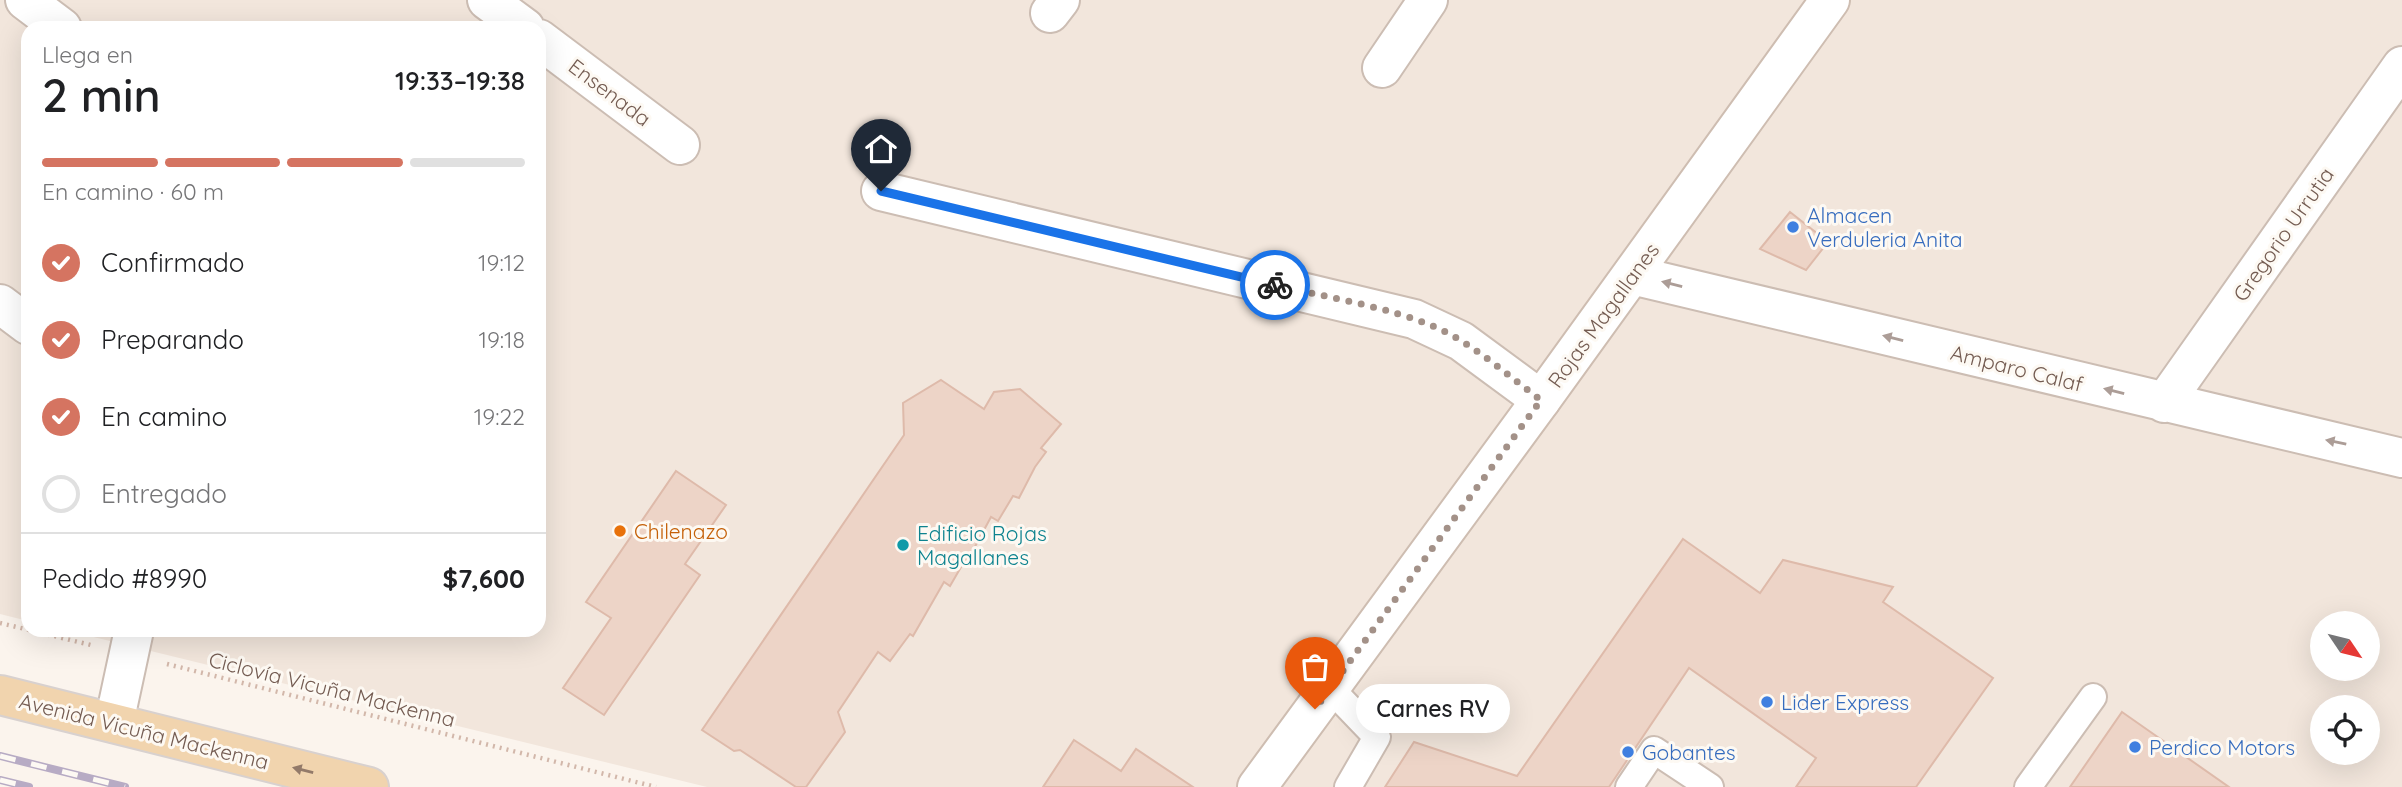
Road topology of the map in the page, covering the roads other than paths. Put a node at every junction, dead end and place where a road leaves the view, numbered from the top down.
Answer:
1 (24, 0) edge
2 (488, 0) edge
3 (1428, 0) edge
4 (1830, 0) edge
5 (52, 21) edge
6 (521, 21) edge
7 (546, 40) edge
8 (2402, 66) edge
9 (1382, 68) dead end
10 (680, 145) dead end
11 (881, 191) dead end
12 (1632, 275) junction
13 (0, 304) edge
14 (21, 320) edge
15 (1541, 400) junction
16 (2164, 403) junction
17 (2402, 458) edge
18 (131, 642) edge
19 (1330, 688) junction
20 (0, 695) edge
21 (2093, 697) dead end
22 (114, 723) junction
23 (1300, 730) junction
24 (369, 787) edge
25 (1257, 787) edge
26 (1281, 787) edge
27 (1348, 787) edge
28 (1629, 787) edge
29 (1710, 787) edge
30 (2028, 787) edge

1 - 5 street
2 - 6 street, Ensenada
3 - 9 street
4 - 12 street, Rojas Magallanes
7 - 10 street, Ensenada
8 - 16 street, Gregorio Urrutia
11 - 15 street
12 - 15 street, Rojas Magallanes
16 -> 12 street, Amparo Calaf
13 - 14 street
15 - 19 street, Rojas Magallanes
17 -> 16 street, Amparo Calaf
18 - 22 street
19 - 23 street, Rojas Magallanes
19 - 27 lane
20 - 22 main road, Avenida Vicuña Mackenna
21 - 30 lane
24 -> 22 main road, Avenida Vicuña Mackenna
23 - 25 street, Rojas Magallanes
23 - 26 street, Rojas Magallanes
28 - 29 lane

